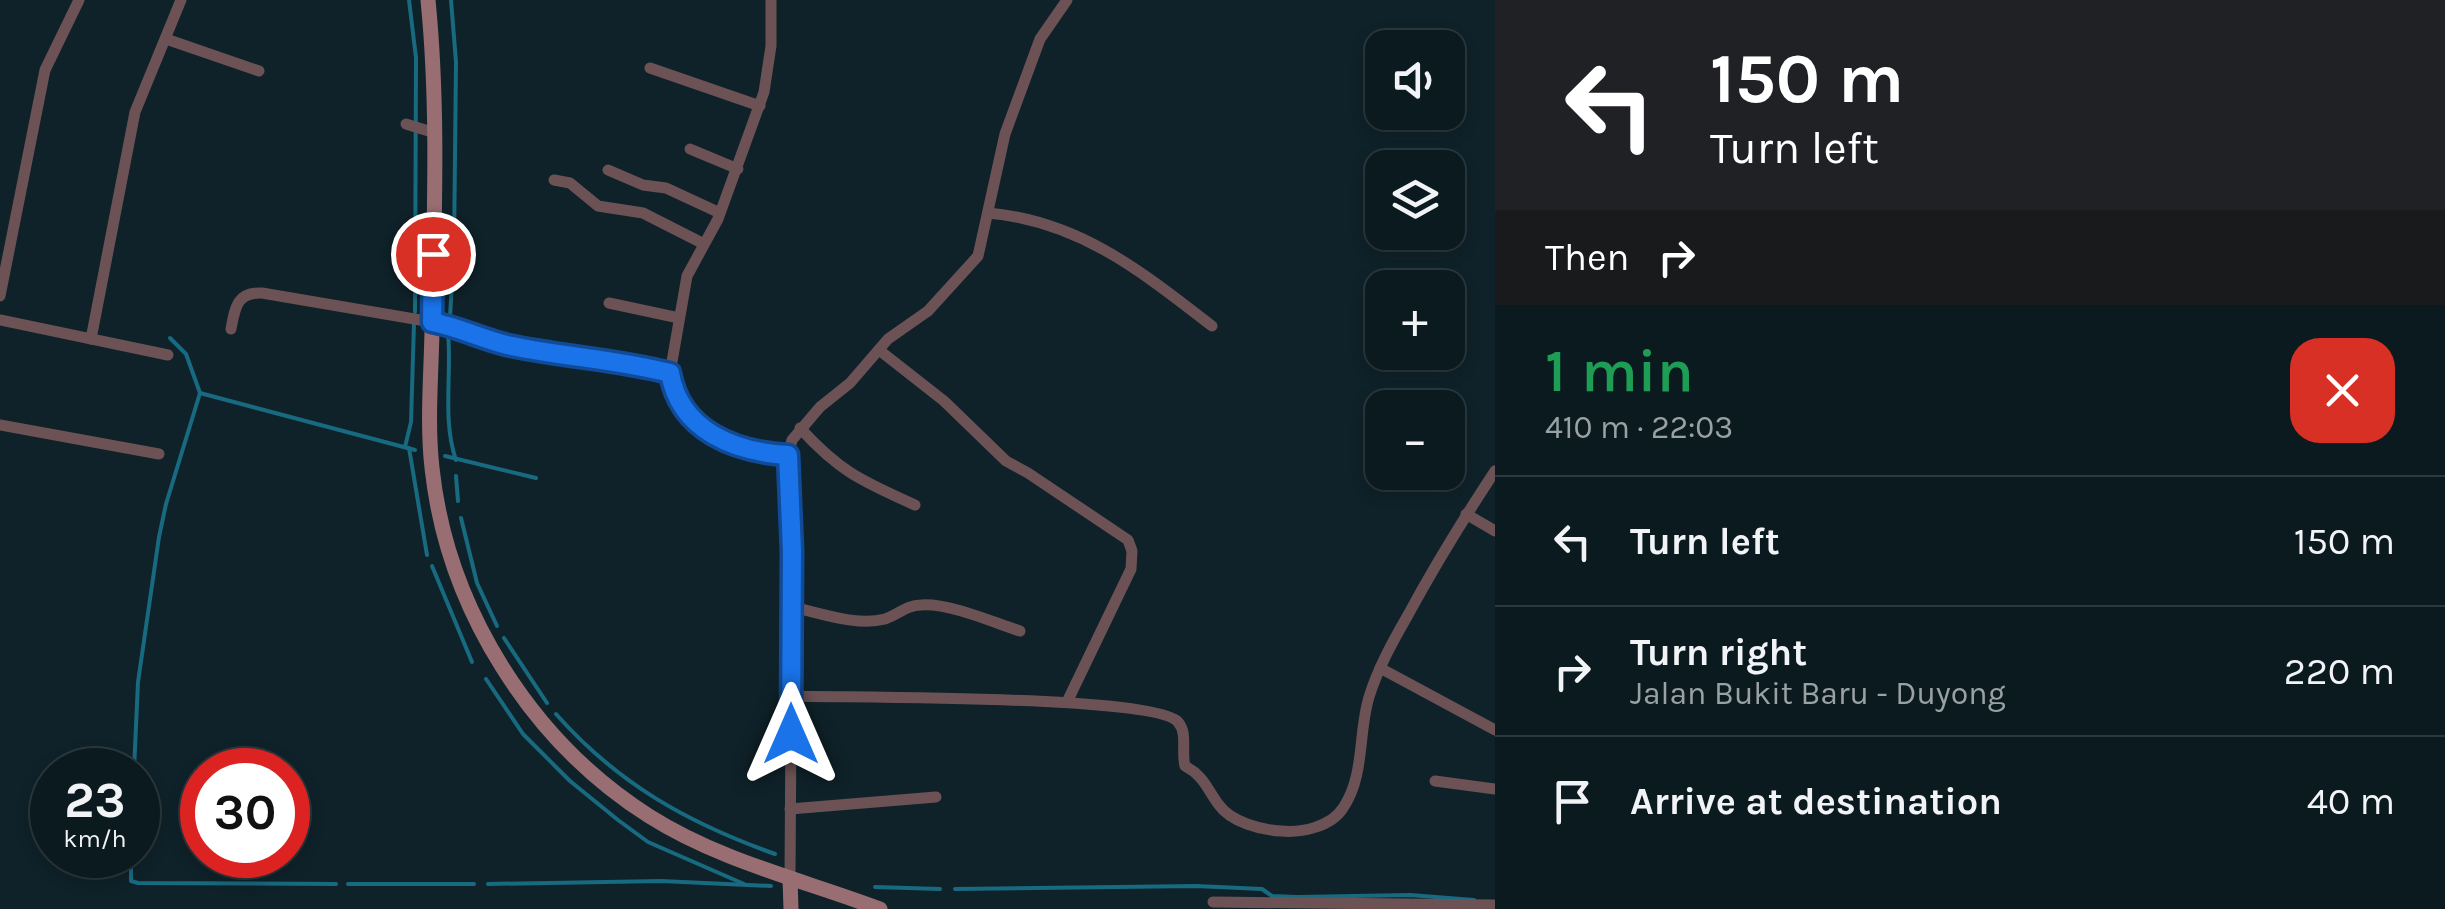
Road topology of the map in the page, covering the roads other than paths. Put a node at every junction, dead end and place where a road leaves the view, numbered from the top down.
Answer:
1 (79, 0) edge
2 (180, 0) edge
3 (428, 0) edge
4 (771, 0) edge
5 (1067, 0) edge
6 (166, 39) junction
7 (650, 68) dead end
8 (259, 71) dead end
9 (760, 106) junction
10 (406, 124) dead end
11 (428, 131) junction
12 (690, 149) dead end
13 (738, 169) junction
14 (608, 170) dead end
15 (554, 180) dead end
16 (0, 208) edge
17 (18, 212) junction
18 (988, 212) junction
19 (720, 213) junction
20 (704, 244) junction
21 (0, 296) edge
22 (609, 303) dead end
23 (679, 318) junction
24 (0, 320) edge
25 (432, 322) junction
26 (1212, 326) dead end
27 (230, 329) dead end
28 (90, 339) junction
29 (879, 350) junction
30 (168, 356) dead end
31 (670, 373) junction
32 (0, 425) edge
33 (800, 428) junction
34 (159, 454) dead end
35 (788, 455) junction
36 (1495, 471) edge
37 (915, 505) dead end
38 (1466, 514) junction
39 (1495, 532) edge
40 (791, 607) junction
41 (1020, 631) dead end
42 (1380, 668) junction
43 (792, 696) junction
44 (1067, 702) junction
45 (1495, 730) edge
46 (1435, 781) dead end
47 (1495, 789) edge
48 (936, 798) dead end
49 (790, 809) junction
50 (790, 878) junction
51 (1213, 902) dead end
52 (1495, 905) edge
53 (790, 909) edge
54 (880, 909) edge

1 - 17 street
2 - 6 street
3 - 11 main road
4 - 9 street
5 - 18 street
6 - 8 street
6 - 28 street
7 - 9 street
9 - 13 street
10 - 11 street
11 - 25 main road
12 - 13 street
13 - 19 street
14 - 19 street
15 - 20 street
16 - 17 street
17 - 21 street
18 - 26 street
18 - 29 street
19 - 20 street
20 - 23 street
22 - 23 street
23 - 31 street
24 - 28 street
25 - 27 street
25 - 31 street
25 - 50 main road
28 - 30 street
29 - 33 street
29 - 44 street
31 - 35 street
32 - 34 street
33 - 35 street
33 - 37 street
35 - 40 street
36 - 38 street
38 - 39 street
38 - 42 street
40 - 41 street
40 - 43 street
42 - 44 street
42 - 45 street
43 - 44 street
43 - 49 street
46 - 47 street
48 - 49 street
49 - 50 street
50 - 53 main road
50 - 54 main road
51 - 52 street

